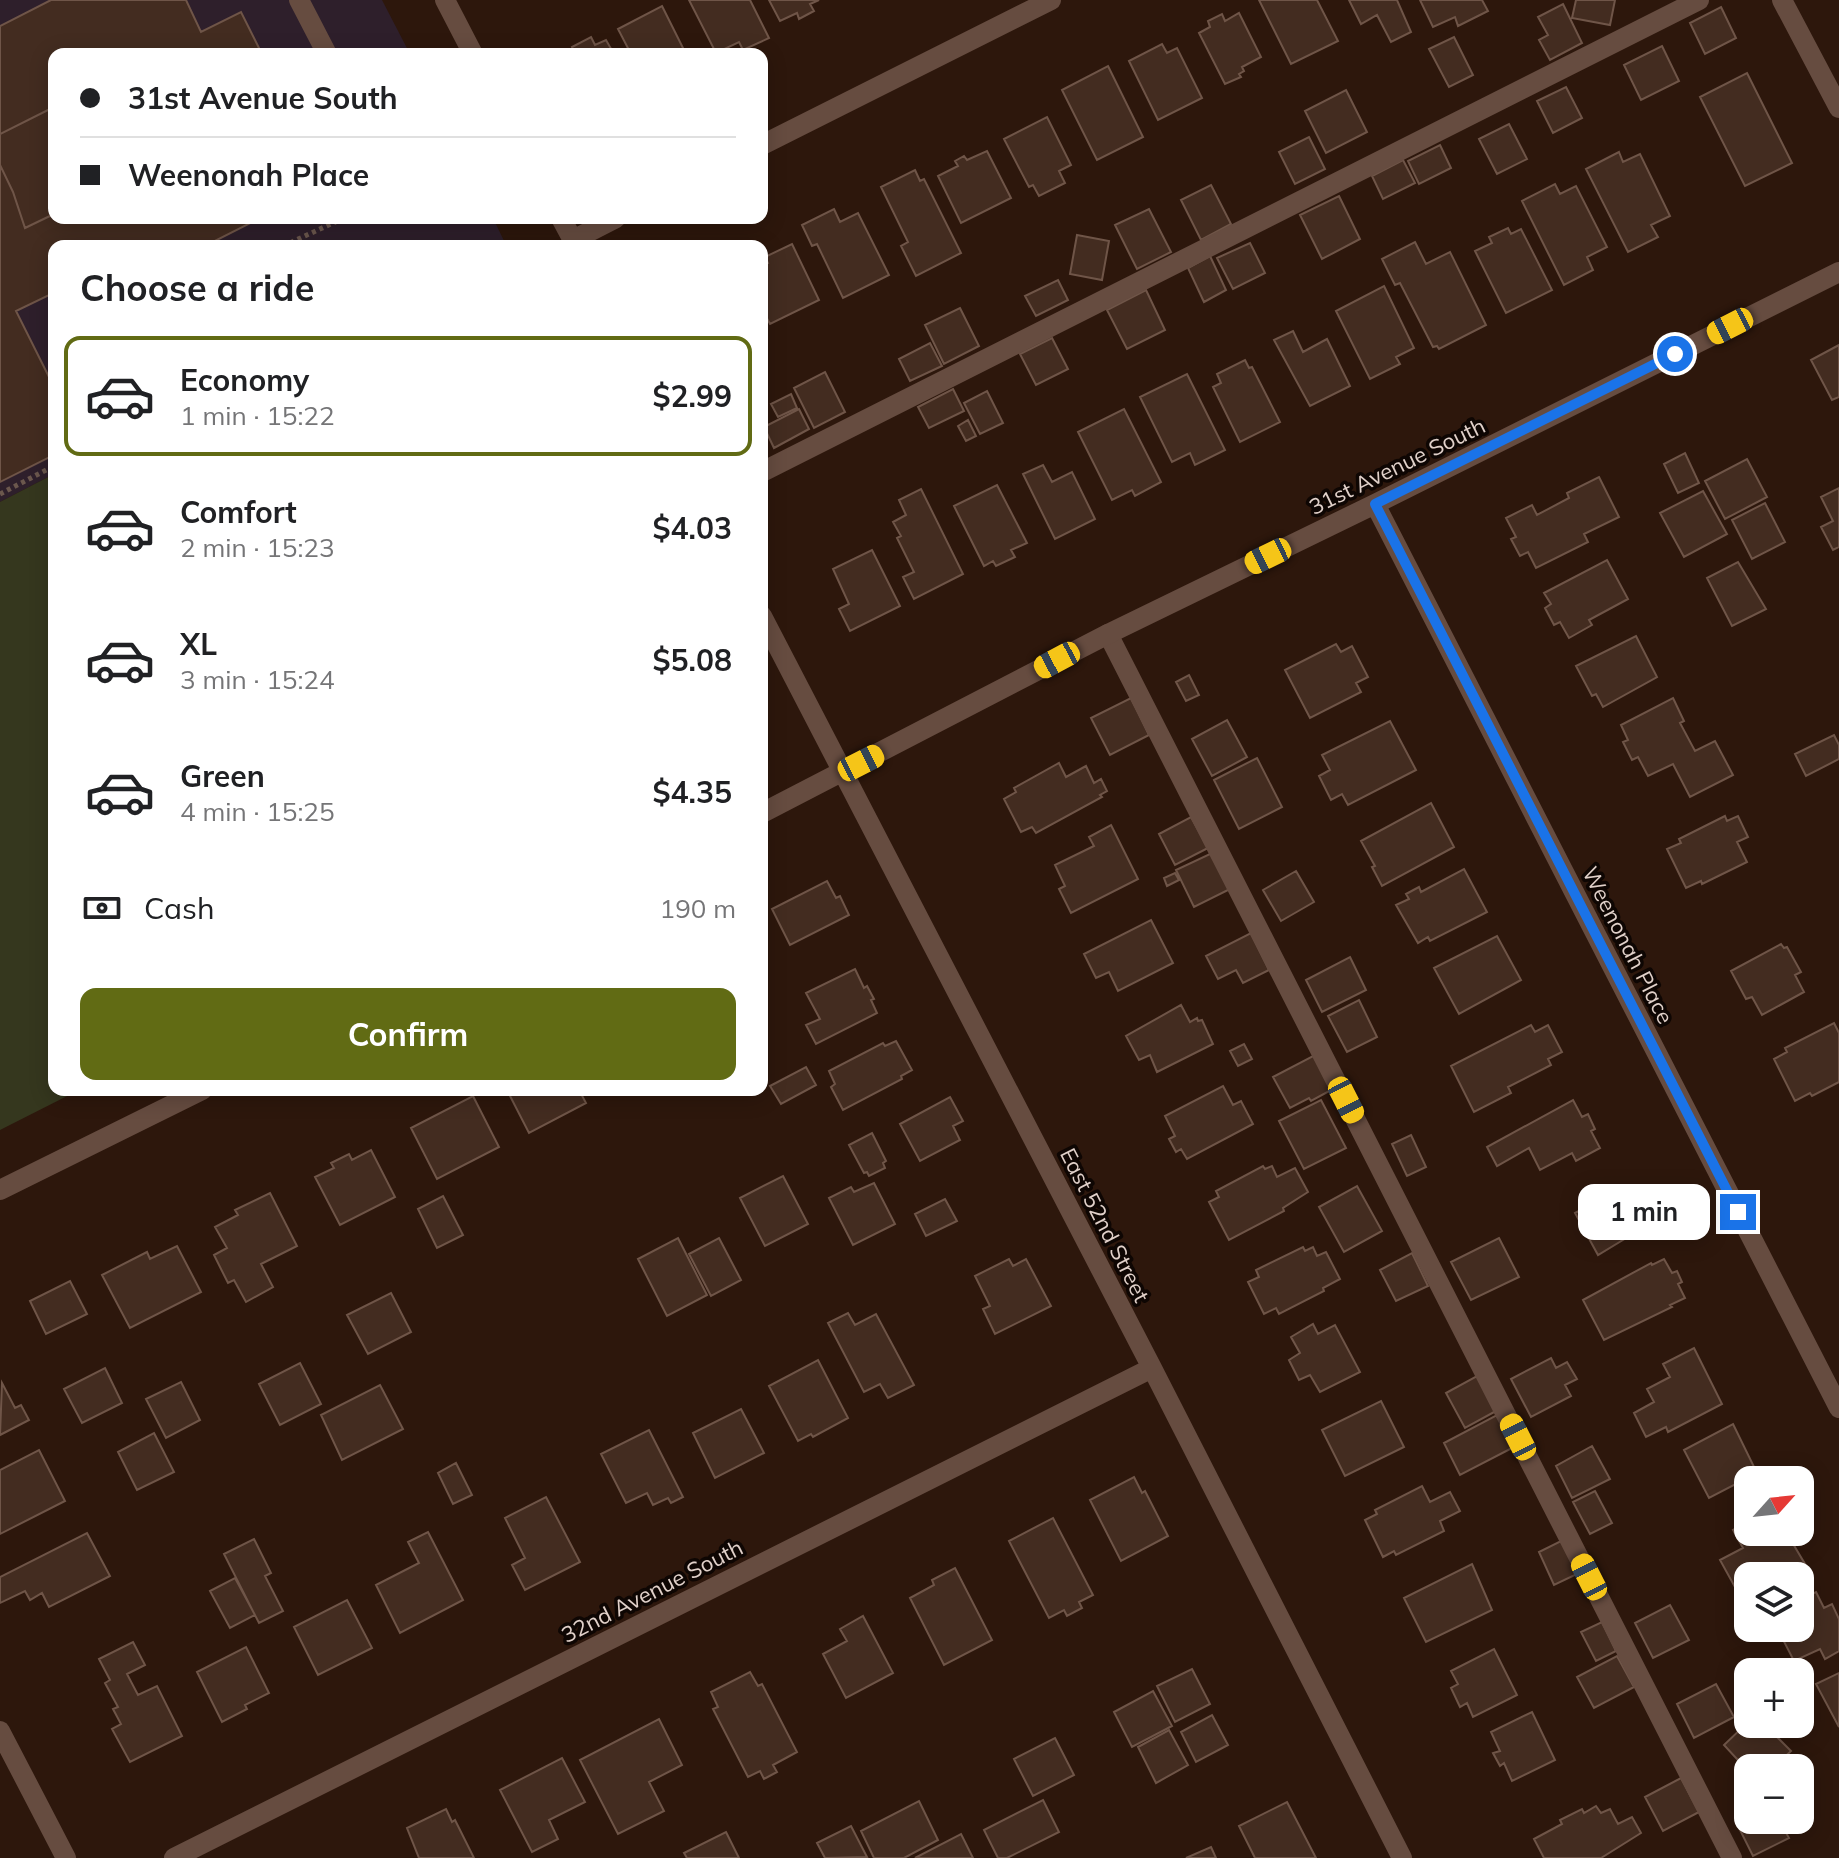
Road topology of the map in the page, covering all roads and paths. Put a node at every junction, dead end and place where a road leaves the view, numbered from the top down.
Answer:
1 (299, 0) edge
2 (445, 0) edge
3 (1051, 0) edge
4 (1699, 0) edge
5 (1782, 0) edge
6 (324, 48) edge
7 (470, 48) edge
8 (1839, 108) edge
9 (768, 142) edge
10 (331, 224) edge
11 (606, 224) edge
12 (296, 240) edge
13 (580, 240) edge
14 (1839, 272) edge
15 (48, 469) edge
16 (768, 469) edge
17 (0, 494) edge
18 (1375, 504) junction
19 (768, 628) edge
20 (1108, 634) junction
21 (842, 772) junction
22 (768, 810) edge
23 (190, 1096) edge
24 (0, 1190) edge
25 (1152, 1368) junction
26 (1839, 1408) edge
27 (0, 1731) edge
28 (66, 1858) edge
29 (174, 1858) edge
30 (1402, 1858) edge
31 (1732, 1858) edge

1 - 6 street
2 - 7 street
3 - 9 street
4 - 16 street
5 - 8 street
10 - 12 path
11 - 13 street
14 - 18 street, 31st Avenue South
15 - 17 path
18 - 20 street, 31st Avenue South
18 - 26 street, Weenonah Place
19 - 21 street, East 52nd Street
20 - 21 street, 31st Avenue South
20 - 31 street
21 - 22 street, 31st Avenue South
21 - 25 street, East 52nd Street
23 - 24 street
25 - 29 street, 32nd Avenue South
25 - 30 street, East 52nd Street
27 - 28 street

